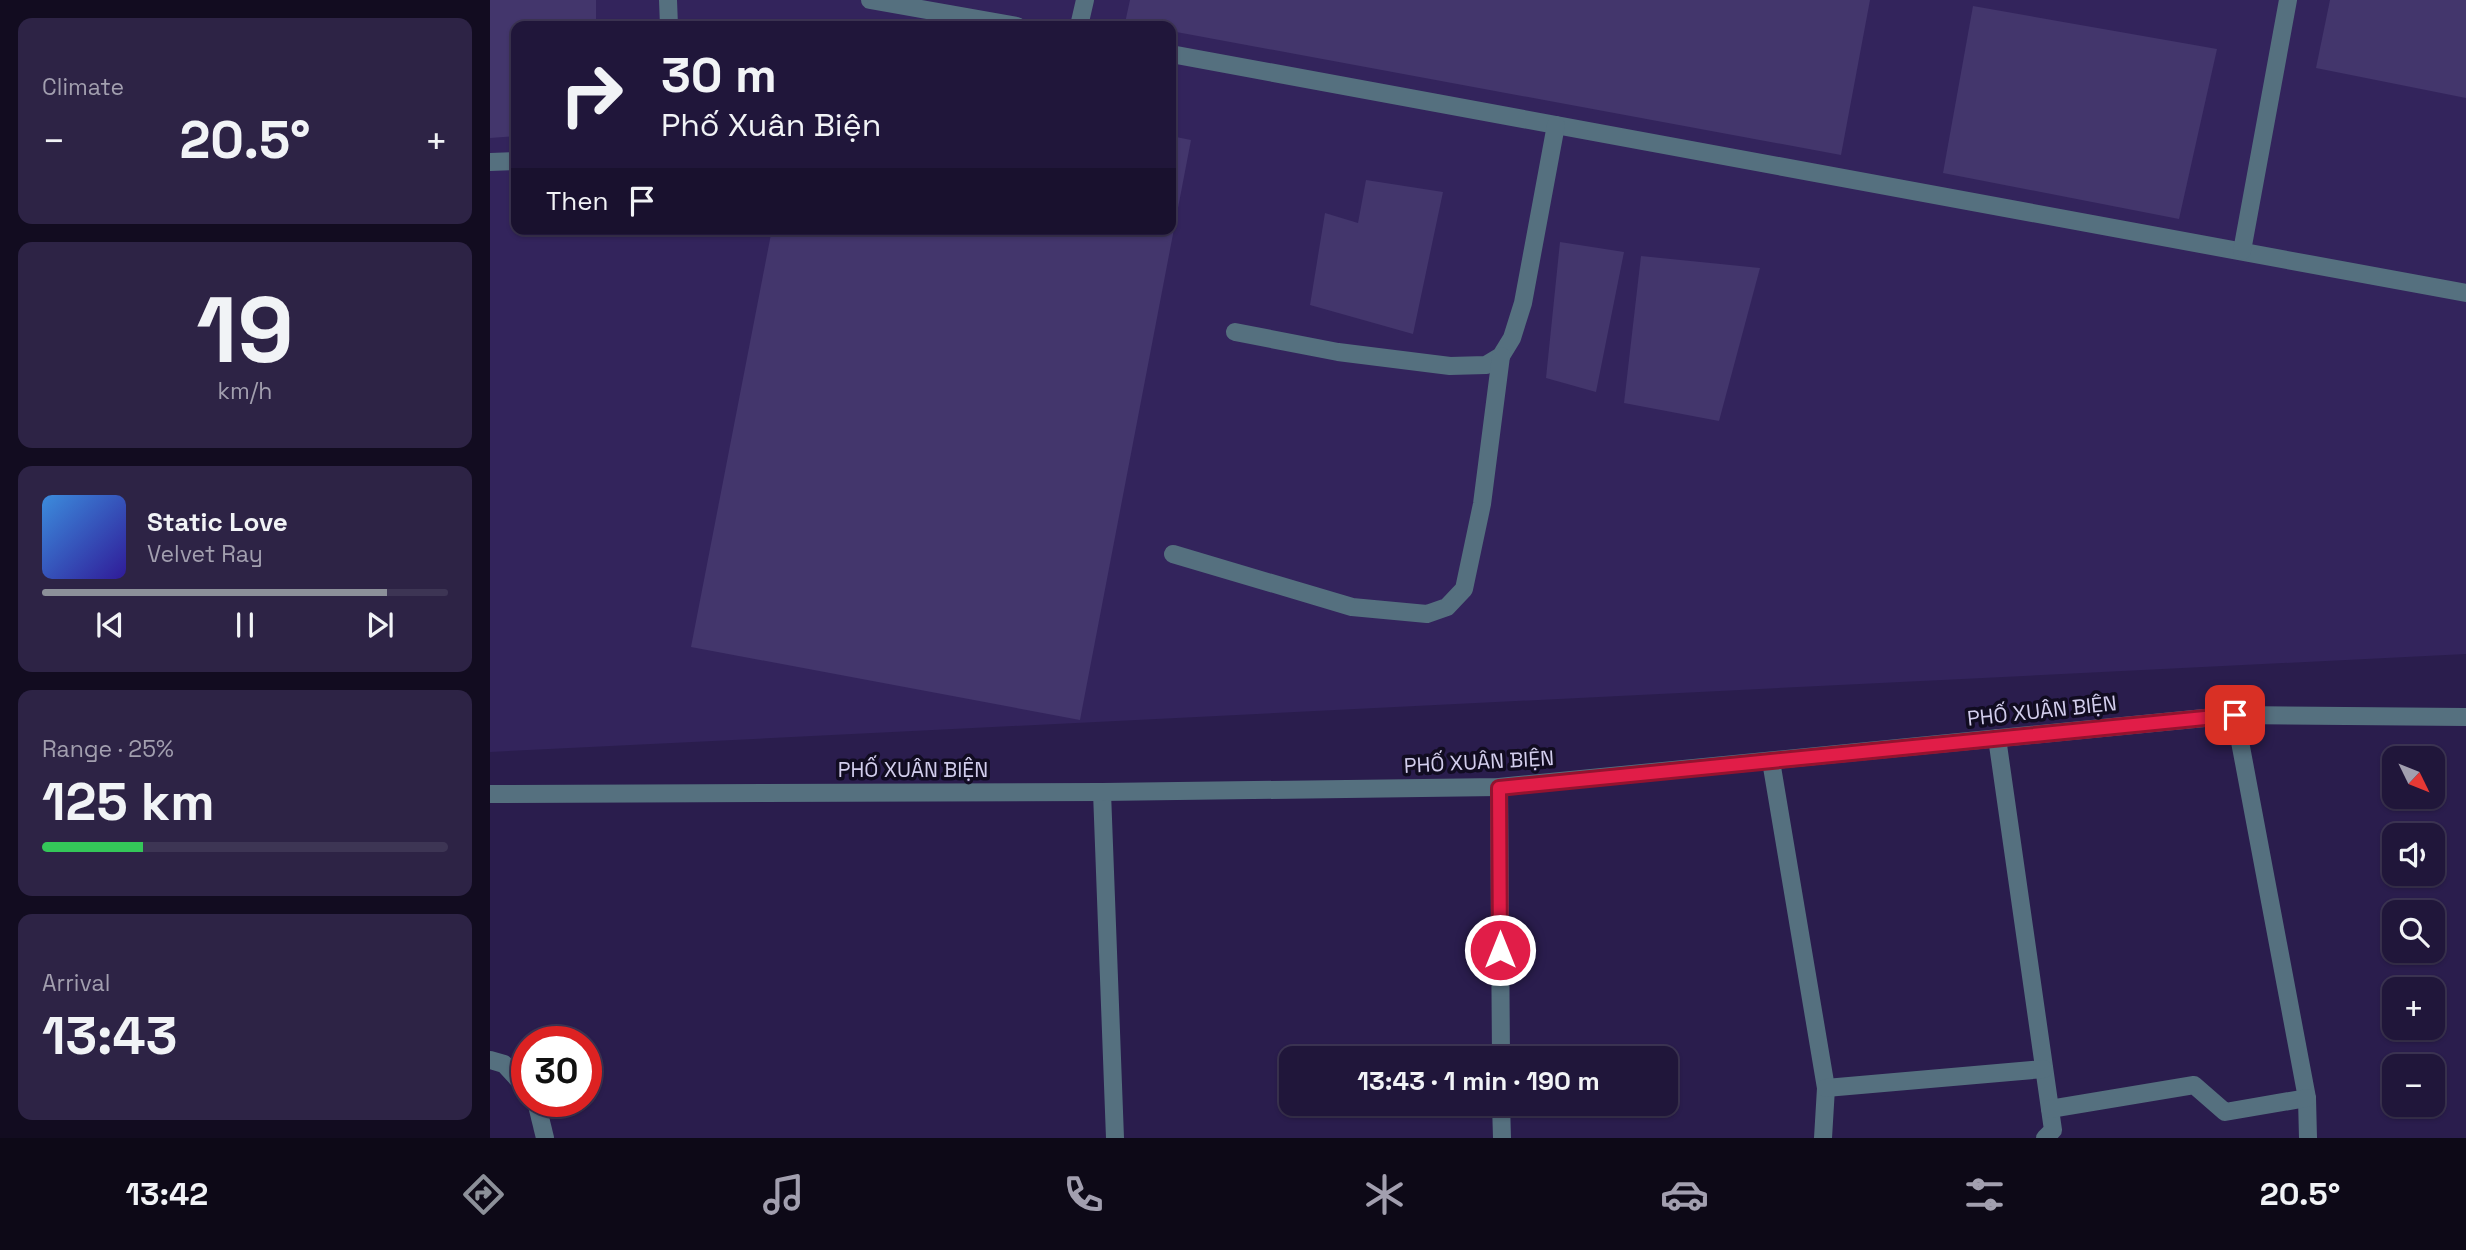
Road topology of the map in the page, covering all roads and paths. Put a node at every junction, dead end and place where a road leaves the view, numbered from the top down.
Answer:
1 (668, 0) edge
2 (870, 0) edge
3 (1084, 0) edge
4 (2288, 0) edge
5 (669, 21) edge
6 (989, 21) edge
7 (1080, 21) edge
8 (1176, 55) edge
9 (1556, 125) junction
10 (490, 162) edge
11 (511, 162) edge
12 (2242, 251) junction
13 (2466, 293) edge
14 (1235, 332) dead end
15 (1501, 356) junction
16 (1173, 554) dead end
17 (2235, 715) junction
18 (2466, 717) edge
19 (1997, 738) junction
20 (1771, 761) junction
21 (1499, 788) junction
22 (1102, 792) junction
23 (490, 794) edge
24 (1501, 1046) edge
25 (490, 1059) edge
26 (2044, 1069) junction
27 (511, 1072) edge
28 (1826, 1088) junction
29 (2307, 1097) junction
30 (2050, 1109) junction
31 (1501, 1116) edge
32 (540, 1117) edge
33 (545, 1138) edge
34 (1115, 1138) edge
35 (1502, 1138) edge
36 (1823, 1138) edge
37 (2045, 1138) edge
38 (2308, 1138) edge

1 - 5 street
2 - 6 street
3 - 7 street
4 - 12 street
8 - 9 street
9 - 12 street
9 - 15 street
10 - 11 street
12 - 13 street
14 - 15 street
15 - 16 street
17 - 18 street, PHỐ XUÂN BIỆN
17 - 19 street, PHỐ XUÂN BIỆN
17 - 29 street
19 - 20 street, PHỐ XUÂN BIỆN
19 - 26 street
20 - 21 street, PHỐ XUÂN BIỆN
20 - 28 street
21 - 22 street, PHỐ XUÂN BIỆN
21 - 24 street
22 - 23 street, PHỐ XUÂN BIỆN
22 - 34 street
25 - 27 street
26 - 28 street
26 - 30 street
28 - 36 street
29 - 30 street
29 - 38 street
30 - 37 street
31 - 35 street
32 - 33 street

